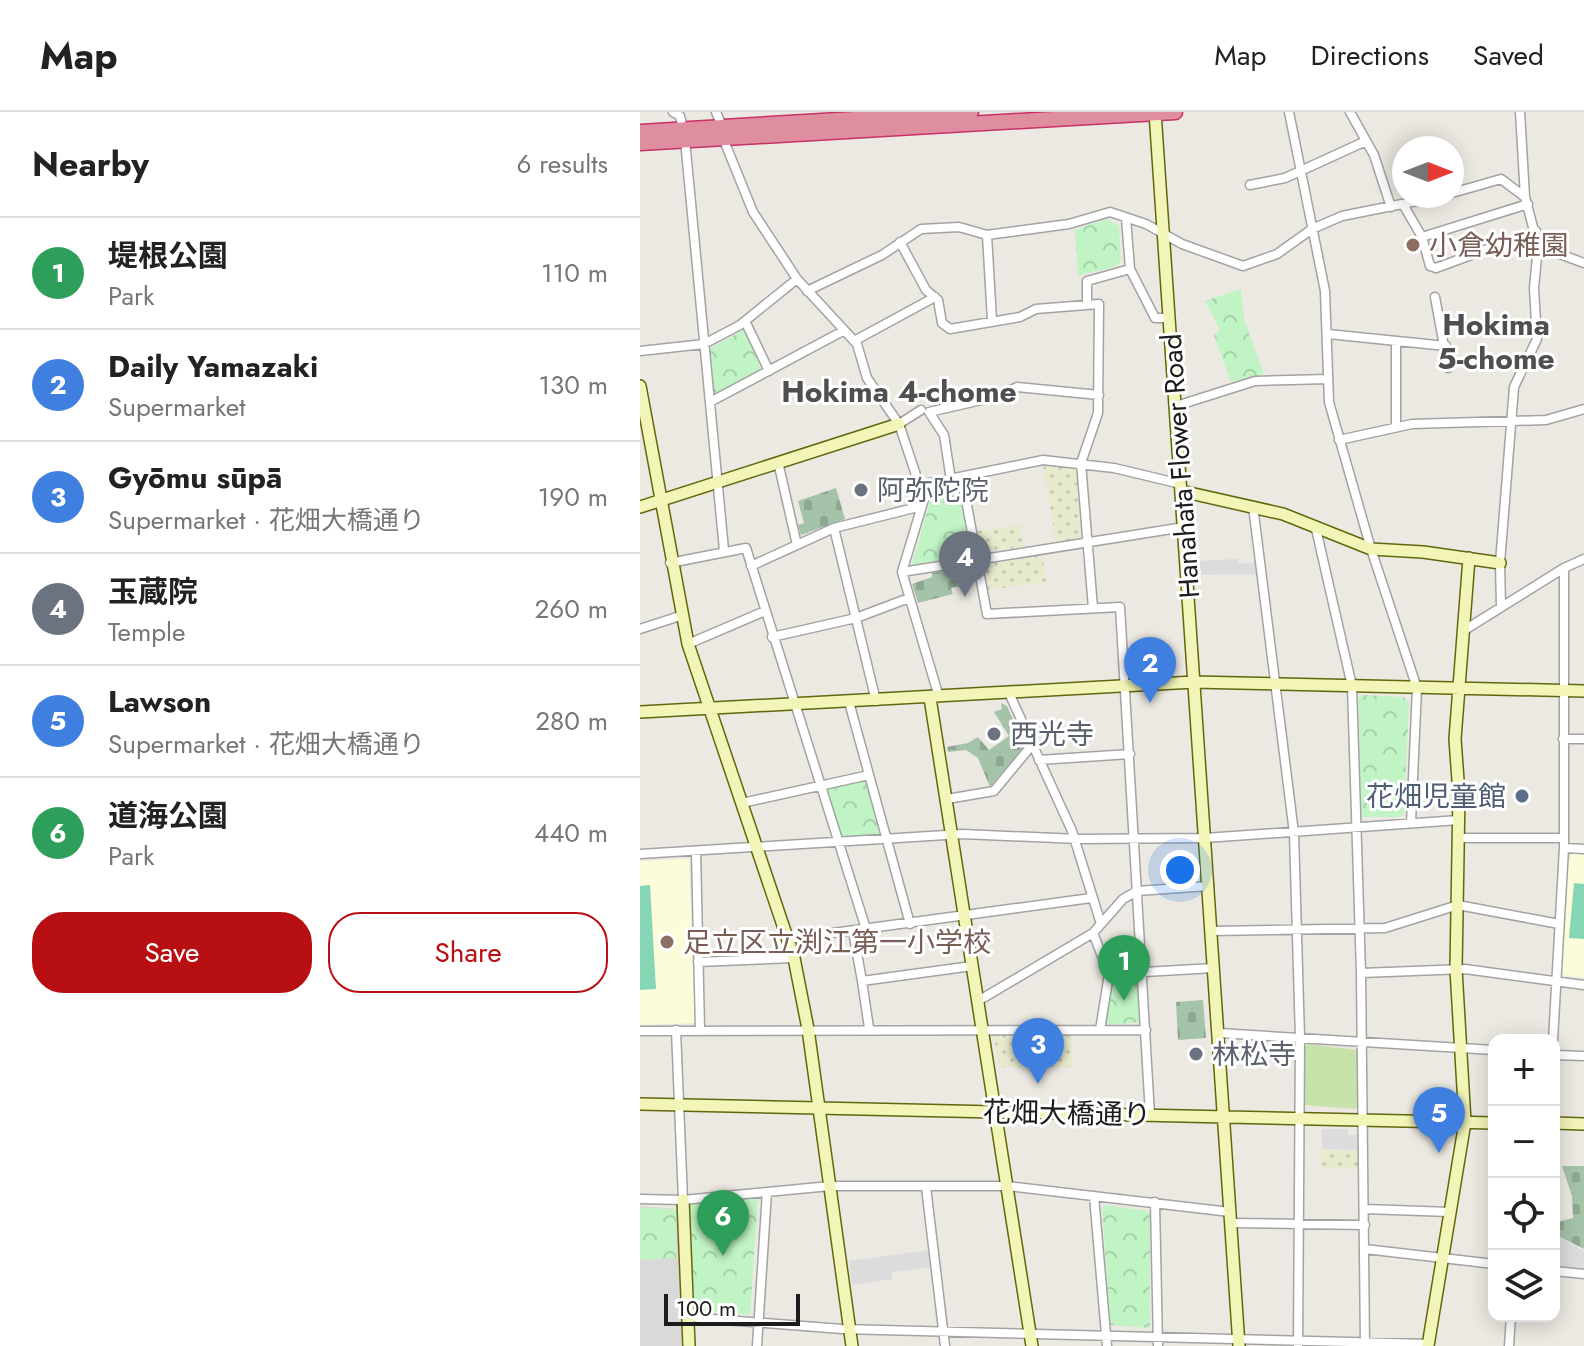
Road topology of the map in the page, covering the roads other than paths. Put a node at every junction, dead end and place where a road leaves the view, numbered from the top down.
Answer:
1 (673, 112) edge
2 (960, 112) edge
3 (971, 112) edge
4 (1175, 112) edge
5 (1289, 112) edge
6 (1350, 112) edge
7 (1520, 112) edge
8 (1155, 113) edge
9 (836, 116) edge
10 (720, 125) edge
11 (640, 132) edge
12 (684, 134) junction
13 (1366, 141) junction
14 (640, 143) edge
15 (1300, 170) junction
16 (1250, 185) dead end
17 (1464, 190) edge
18 (1526, 200) junction
19 (1391, 207) joint
20 (1405, 208) edge
21 (1126, 218) junction
22 (1312, 229) junction
23 (1536, 231) junction
24 (1164, 234) junction
25 (987, 235) junction
26 (1422, 237) junction
27 (900, 242) junction
28 (1538, 246) junction
29 (1584, 263) edge
30 (1130, 269) junction
31 (797, 279) junction
32 (807, 291) junction
33 (935, 297) junction
34 (1435, 297) dead end
35 (1087, 304) junction
36 (1170, 318) junction
37 (992, 320) junction
38 (745, 321) junction
39 (843, 331) junction
40 (1328, 334) junction
41 (854, 341) junction
42 (1396, 341) junction
43 (704, 344) junction
44 (1446, 346) junction
45 (640, 351) edge
46 (1448, 368) dead end
47 (769, 371) junction
48 (1328, 379) junction
49 (640, 386) edge
50 (1099, 395) junction
51 (710, 402) junction
52 (1176, 406) junction
53 (1584, 409) edge
54 (921, 410) dead end
55 (1511, 421) junction
56 (899, 424) junction
57 (1396, 427) junction
58 (1339, 440) junction
59 (778, 462) junction
60 (1081, 463) junction
61 (962, 478) junction
62 (951, 480) junction
63 (717, 482) junction
64 (920, 485) junction
65 (1181, 487) junction
66 (660, 501) junction
67 (922, 506) junction
68 (1253, 506) junction
69 (640, 507) edge
70 (1184, 527) junction
71 (834, 528) junction
72 (1316, 529) junction
73 (1088, 542) junction
74 (797, 545) junction
75 (1371, 549) junction
76 (724, 550) junction
77 (1469, 558) junction
78 (1584, 559) edge
79 (977, 560) junction
80 (670, 563) junction
81 (1500, 563) junction
82 (751, 566) junction
83 (1564, 568) junction
84 (902, 572) junction
85 (909, 598) junction
86 (1501, 606) junction
87 (1093, 608) junction
88 (765, 611) junction
89 (680, 616) junction
90 (856, 618) junction
91 (640, 629) edge
92 (1463, 631) junction
93 (772, 637) junction
94 (688, 644) junction
95 (1194, 682) junction
96 (1275, 684) junction
97 (1125, 685) junction
98 (1352, 686) junction
99 (1417, 688) junction
100 (1459, 689) junction
101 (1563, 691) junction
102 (1584, 691) edge
103 (1009, 693) junction
104 (935, 698) junction
105 (876, 701) junction
106 (849, 702) junction
107 (793, 705) junction
108 (709, 710) junction
109 (640, 712) edge
110 (1563, 739) junction
111 (1584, 739) edge
112 (1032, 745) junction
113 (1130, 754) junction
114 (1039, 760) junction
115 (869, 775) junction
116 (819, 786) junction
117 (947, 799) junction
118 (742, 803) junction
119 (1459, 820) junction
120 (1411, 823) junction
121 (1357, 829) junction
122 (1294, 833) junction
123 (952, 836) junction
124 (1074, 838) junction
125 (1135, 838) junction
126 (1205, 838) junction
127 (1459, 838) junction
128 (887, 841) junction
129 (839, 843) junction
130 (1564, 843) junction
131 (759, 847) junction
132 (1584, 849) edge
133 (696, 851) junction
134 (640, 854) edge
135 (1209, 886) junction
136 (1137, 891) junction
137 (1091, 898) junction
138 (1458, 905) junction
139 (964, 915) junction
140 (910, 924) junction
141 (1101, 924) junction
142 (1559, 924) junction
143 (1360, 928) junction
144 (866, 929) junction
145 (1297, 930) junction
146 (853, 931) junction
147 (1212, 931) junction
148 (1093, 933) junction
149 (789, 939) junction
150 (794, 958) junction
151 (698, 962) junction
152 (972, 966) junction
153 (1214, 968) junction
154 (1456, 969) junction
155 (1143, 972) junction
156 (1361, 973) junction
157 (1109, 974) junction
158 (862, 981) junction
159 (1556, 982) junction
160 (1584, 985) edge
161 (978, 1001) junction
162 (869, 1028) junction
163 (808, 1029) junction
164 (983, 1029) junction
165 (676, 1030) junction
166 (700, 1030) junction
167 (1100, 1030) junction
168 (1146, 1030) junction
169 (640, 1031) edge
170 (1219, 1033) junction
171 (1553, 1034) edge
172 (1300, 1038) junction
173 (1362, 1042) junction
174 (1460, 1048) junction
175 (1488, 1050) edge
176 (1560, 1055) edge
177 (1584, 1056) edge
178 (640, 1104) edge
179 (680, 1104) junction
180 (819, 1108) junction
181 (995, 1112) junction
182 (1150, 1115) junction
183 (1224, 1117) junction
184 (1300, 1118) junction
185 (1364, 1120) junction
186 (1465, 1122) junction
187 (1488, 1123) edge
188 (1560, 1123) edge
189 (1584, 1124) edge
190 (830, 1186) junction
191 (1007, 1186) junction
192 (926, 1187) junction
193 (767, 1192) junction
194 (1094, 1196) junction
195 (640, 1199) edge
196 (683, 1200) junction
197 (1155, 1202) junction
198 (1365, 1209) junction
199 (1450, 1212) junction
200 (1230, 1217) junction
201 (1299, 1224) junction
202 (1365, 1225) junction
203 (1365, 1249) junction
204 (1443, 1258) junction
205 (1488, 1263) edge
206 (1560, 1272) edge
207 (1584, 1274) edge
208 (687, 1317) junction
209 (758, 1322) junction
210 (1511, 1322) edge
211 (849, 1329) junction
212 (943, 1330) junction
213 (1030, 1332) junction
214 (1106, 1334) junction
215 (1158, 1335) junction
216 (1239, 1342) edge
217 (1298, 1342) edge
218 (1365, 1344) edge
219 (1428, 1345) edge
220 (689, 1346) edge
221 (757, 1346) edge
222 (852, 1346) edge
223 (945, 1346) edge
224 (1032, 1346) edge
225 (1107, 1346) edge
226 (1158, 1346) edge
227 (1509, 1346) edge

1 - 12 street
2 - 3 highway
2 - 9 highway
4 - 8 highway
5 - 15 street
6 - 13 street
7 - 18 street
8 - 10 highway
8 - 24 street, Hanahata Flower Road
9 - 10 highway
10 - 12 highway
10 - 31 street
11 - 12 highway
12 - 14 highway
12 - 43 street
13 - 15 street
13 - 19 street
15 - 16 street
15 - 22 street
17 - 18 street
18 - 23 street
18 - 26 street
19 - 22 street
20 - 26 street
21 - 24 street
21 - 25 street
21 - 30 street
22 - 24 street
22 - 40 street
23 - 26 street
23 - 28 street
24 - 36 street, Hanahata Flower Road
25 - 27 street
25 - 37 street
27 - 32 street
27 - 33 street
28 - 29 street
28 - 55 street
30 - 35 street
30 - 36 street
31 - 32 street
31 - 38 street
32 - 39 street
33 - 37 street
33 - 41 street
34 - 44 street
35 - 37 street
35 - 50 street
36 - 52 street, Hanahata Flower Road
38 - 43 street
38 - 47 street
39 - 41 street
39 - 47 street
40 - 42 street
40 - 48 street
41 - 56 street
42 - 44 street
42 - 57 street
43 - 45 street
43 - 51 street
44 - 46 street
47 - 51 street
48 - 52 street
48 - 58 street
49 - 66 street
50 - 60 street
50 - 62 street
51 - 63 street
52 - 65 street, Hanahata Flower Road
53 - 55 street
54 - 56 street
55 - 57 street
55 - 81 street
56 - 59 street
56 - 64 street
57 - 58 street
58 - 75 street
59 - 63 street
59 - 74 street
60 - 61 street
60 - 65 street
60 - 73 street
61 - 62 street
61 - 79 street
62 - 64 street
63 - 66 street
63 - 76 street
64 - 67 street
65 - 68 street
65 - 70 street, Hanahata Flower Road
66 - 69 street
66 - 80 street
67 - 71 street
67 - 84 street
68 - 72 street
68 - 96 street
70 - 73 street
70 - 95 street, Hanahata Flower Road
71 - 74 street
71 - 90 street
72 - 75 street
72 - 98 street
73 - 79 street
73 - 87 street
74 - 82 street
75 - 77 street
75 - 99 street
76 - 80 street
76 - 82 street
77 - 81 street
77 - 92 street
78 - 83 street
79 - 84 street
79 - 87 street
80 - 89 street
81 - 86 street
82 - 88 street
83 - 86 street
83 - 101 street
84 - 85 street
85 - 90 street
85 - 104 street
86 - 92 street
87 - 97 street
88 - 93 street
88 - 94 street
89 - 91 street
89 - 94 street
90 - 93 street
90 - 105 street
92 - 100 street
93 - 107 street
94 - 108 street
95 - 96 street
95 - 97 street
95 - 126 street, Hanahata Flower Road
96 - 98 street
96 - 122 street
97 - 103 street
97 - 113 street
98 - 99 street
98 - 121 street
99 - 100 street
99 - 120 street
100 - 101 street
100 - 119 street
101 - 102 street
101 - 110 street
103 - 104 street
103 - 112 street
104 - 105 street
104 - 117 street
105 - 106 street
106 - 107 street
106 - 115 street
107 - 108 street
107 - 116 street
108 - 109 street
108 - 118 street
110 - 111 street
110 - 130 street
112 - 114 street
112 - 117 street
113 - 114 street
113 - 125 street
114 - 124 street
115 - 116 street
115 - 128 street
116 - 118 street
116 - 129 street
117 - 123 street
118 - 131 street
119 - 120 street
119 - 127 street
120 - 121 street
121 - 122 street
121 - 143 street
122 - 126 street
122 - 145 street
123 - 124 street
123 - 128 street
123 - 139 street
124 - 125 street
124 - 137 street
125 - 126 street
125 - 136 street
126 - 135 street, Hanahata Flower Road
127 - 130 street
127 - 138 street
128 - 129 street
128 - 140 street
129 - 131 street
129 - 144 street
130 - 132 street
130 - 142 street
131 - 133 street
131 - 149 street
133 - 134 street
133 - 151 street
135 - 136 street
135 - 147 street, Hanahata Flower Road
136 - 141 street
136 - 155 street
137 - 139 street
137 - 141 street
138 - 142 street
138 - 143 street
138 - 154 street
139 - 140 street
139 - 152 street
140 - 144 street
141 - 148 street
142 - 159 street
143 - 145 street
143 - 156 street
144 - 146 street
145 - 147 street
145 - 172 street
146 - 149 street
146 - 158 street
147 - 153 street, Hanahata Flower Road
148 - 157 street
148 - 161 street
149 - 150 street
150 - 151 street
150 - 163 street
151 - 166 street
152 - 158 street
152 - 161 street
153 - 155 street
153 - 170 street, Hanahata Flower Road
154 - 156 street
154 - 159 street
154 - 174 street
155 - 157 street
155 - 168 street
156 - 173 street
157 - 167 street
158 - 162 street
159 - 160 street
159 - 171 street
161 - 164 street
162 - 163 street
162 - 164 street
163 - 166 street
163 - 180 street
164 - 167 street
164 - 181 street
165 - 166 street
165 - 169 street
165 - 179 street
167 - 168 street
168 - 182 street
170 - 172 street
170 - 183 street, Hanahata Flower Road
172 - 173 street
172 - 184 street
173 - 174 street
173 - 185 street
174 - 175 street
174 - 186 street
176 - 177 street
178 - 179 street, 花畑大橋通り
179 - 180 street, 花畑大橋通り
179 - 196 street
180 - 181 street, 花畑大橋通り
180 - 190 street
181 - 182 street, 花畑大橋通り
181 - 191 street
182 - 183 street, 花畑大橋通り
183 - 184 street, 花畑大橋通り
183 - 200 street, Hanahata Flower Road
184 - 185 street, 花畑大橋通り
184 - 201 street
185 - 186 street, 花畑大橋通り
185 - 198 street
186 - 187 street, 花畑大橋通り
186 - 199 street
188 - 189 street
190 - 192 street
190 - 193 street
190 - 211 street
191 - 192 street
191 - 194 street
191 - 213 street
192 - 212 street
193 - 196 street
193 - 209 street
194 - 197 street
194 - 214 street
195 - 196 street
196 - 208 street
197 - 200 street
197 - 215 street
198 - 199 street
198 - 202 street
199 - 204 street
200 - 201 street
200 - 216 street, Hanahata Flower Road
201 - 202 street
201 - 217 street
202 - 203 street
203 - 204 street
203 - 218 street
204 - 205 street
204 - 219 street
206 - 207 street
208 - 209 street
208 - 220 street
209 - 211 street
209 - 221 street
210 - 227 street
211 - 212 street
211 - 222 street
212 - 213 street
212 - 223 street
213 - 214 street
213 - 224 street
214 - 215 street
214 - 225 street
215 - 216 street
215 - 226 street
216 - 217 street
217 - 218 street
218 - 219 street

